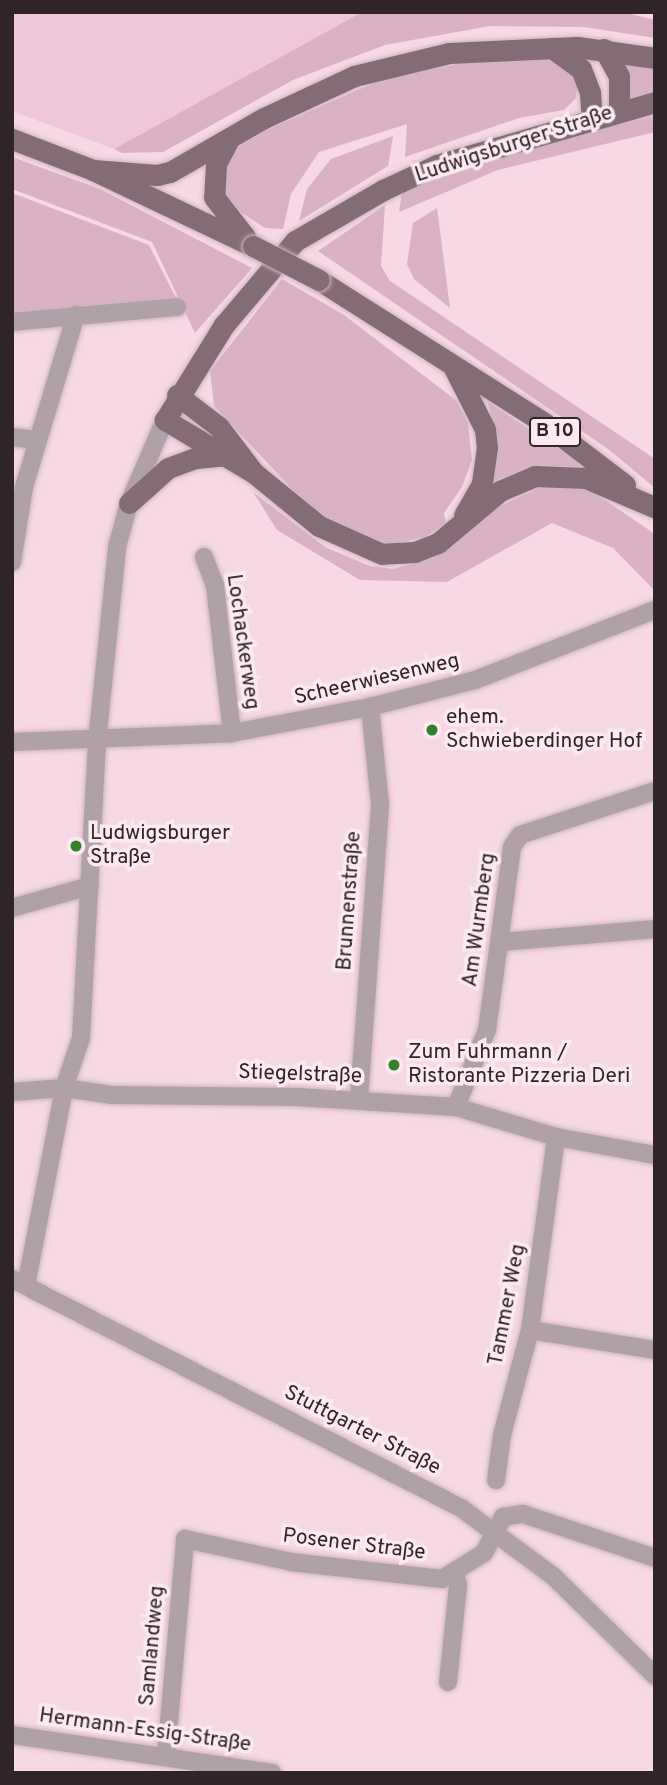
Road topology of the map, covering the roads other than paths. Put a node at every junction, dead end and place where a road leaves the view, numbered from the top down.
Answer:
1 (552, 48) junction
2 (604, 49) junction
3 (655, 58) edge
4 (655, 102) edge
5 (619, 111) junction
6 (592, 119) junction
7 (12, 139) edge
8 (228, 141) junction
9 (93, 170) junction
10 (253, 246) junction
11 (177, 307) dead end
12 (76, 315) junction
13 (12, 322) edge
14 (451, 363) junction
15 (177, 395) junction
16 (165, 420) junction
17 (12, 437) edge
18 (36, 440) junction
19 (220, 456) junction
20 (254, 474) junction
21 (129, 503) junction
22 (654, 507) edge
23 (453, 531) junction
24 (204, 557) dead end
25 (12, 562) edge
26 (655, 610) edge
27 (370, 707) junction
28 (232, 733) junction
29 (12, 742) edge
30 (97, 742) junction
31 (655, 791) edge
32 (90, 886) junction
33 (12, 908) edge
34 (655, 929) edge
35 (501, 942) junction
36 (64, 1088) junction
37 (12, 1092) edge
38 (359, 1099) junction
39 (456, 1107) junction
40 (556, 1137) junction
41 (655, 1154) edge
42 (19, 1282) edge
43 (530, 1331) junction
44 (655, 1350) edge
45 (496, 1480) dead end
46 (496, 1530) junction
47 (185, 1539) joint
48 (655, 1558) edge
49 (455, 1575) junction
50 (655, 1676) edge
51 (448, 1682) dead end
52 (12, 1735) edge
53 (166, 1757) junction
54 (272, 1773) edge

1 - 2 main road
1 - 6 main road
1 - 8 main road
2 - 3 main road
2 - 5 main road
4 - 5 main road, Ludwigsburger Straße
5 - 6 main road, Ludwigsburger Straße
6 - 15 main road, Ludwigsburger Straße
7 - 9 main road, B 10
8 - 9 main road
8 - 10 main road
9 - 10 main road, B 10
10 - 14 main road, B 10, bridge
11 - 12 street
12 - 13 street
12 - 18 street
14 - 22 main road, B 10
14 - 23 main road
15 - 16 main road, Ludwigsburger Straße
15 - 20 main road
16 - 19 main road
16 - 21 street, Ludwigsburger Straße
17 - 18 street
18 - 25 street
19 - 20 main road
19 - 21 main road
20 - 23 main road
21 - 30 street, Ludwigsburger Straße
22 - 23 main road
24 - 28 street, Lochackerweg
26 - 27 street, Scheerwiesenweg
27 - 28 street, Scheerwiesenweg
27 - 38 street, Brunnenstraße
28 - 30 street, Scheerwiesenweg
29 - 30 street, Scheerwiesenweg
30 - 32 street, Ludwigsburger Straße
31 - 35 street, Am Wurmberg
32 - 33 street
32 - 36 street, Ludwigsburger Straße
34 - 35 street
35 - 39 street, Am Wurmberg
36 - 37 street
36 - 38 street, Stiegelstraße
36 - 42 street, Ludwigsburger Straße
38 - 39 street, Stiegelstraße
39 - 40 street, Stiegelstraße
40 - 41 street, Stiegelstraße
40 - 43 street, Tammer Weg
42 - 46 street, Stuttgarter Straße
43 - 44 street
43 - 45 street, Tammer Weg
46 - 48 street
46 - 49 street
46 - 50 street, Stuttgarter Straße
47 - 49 street, Posener Straße
47 - 53 street, Samlandweg
49 - 51 street
52 - 53 street, Hermann-Essig-Straße
53 - 54 street, Hermann-Essig-Straße

